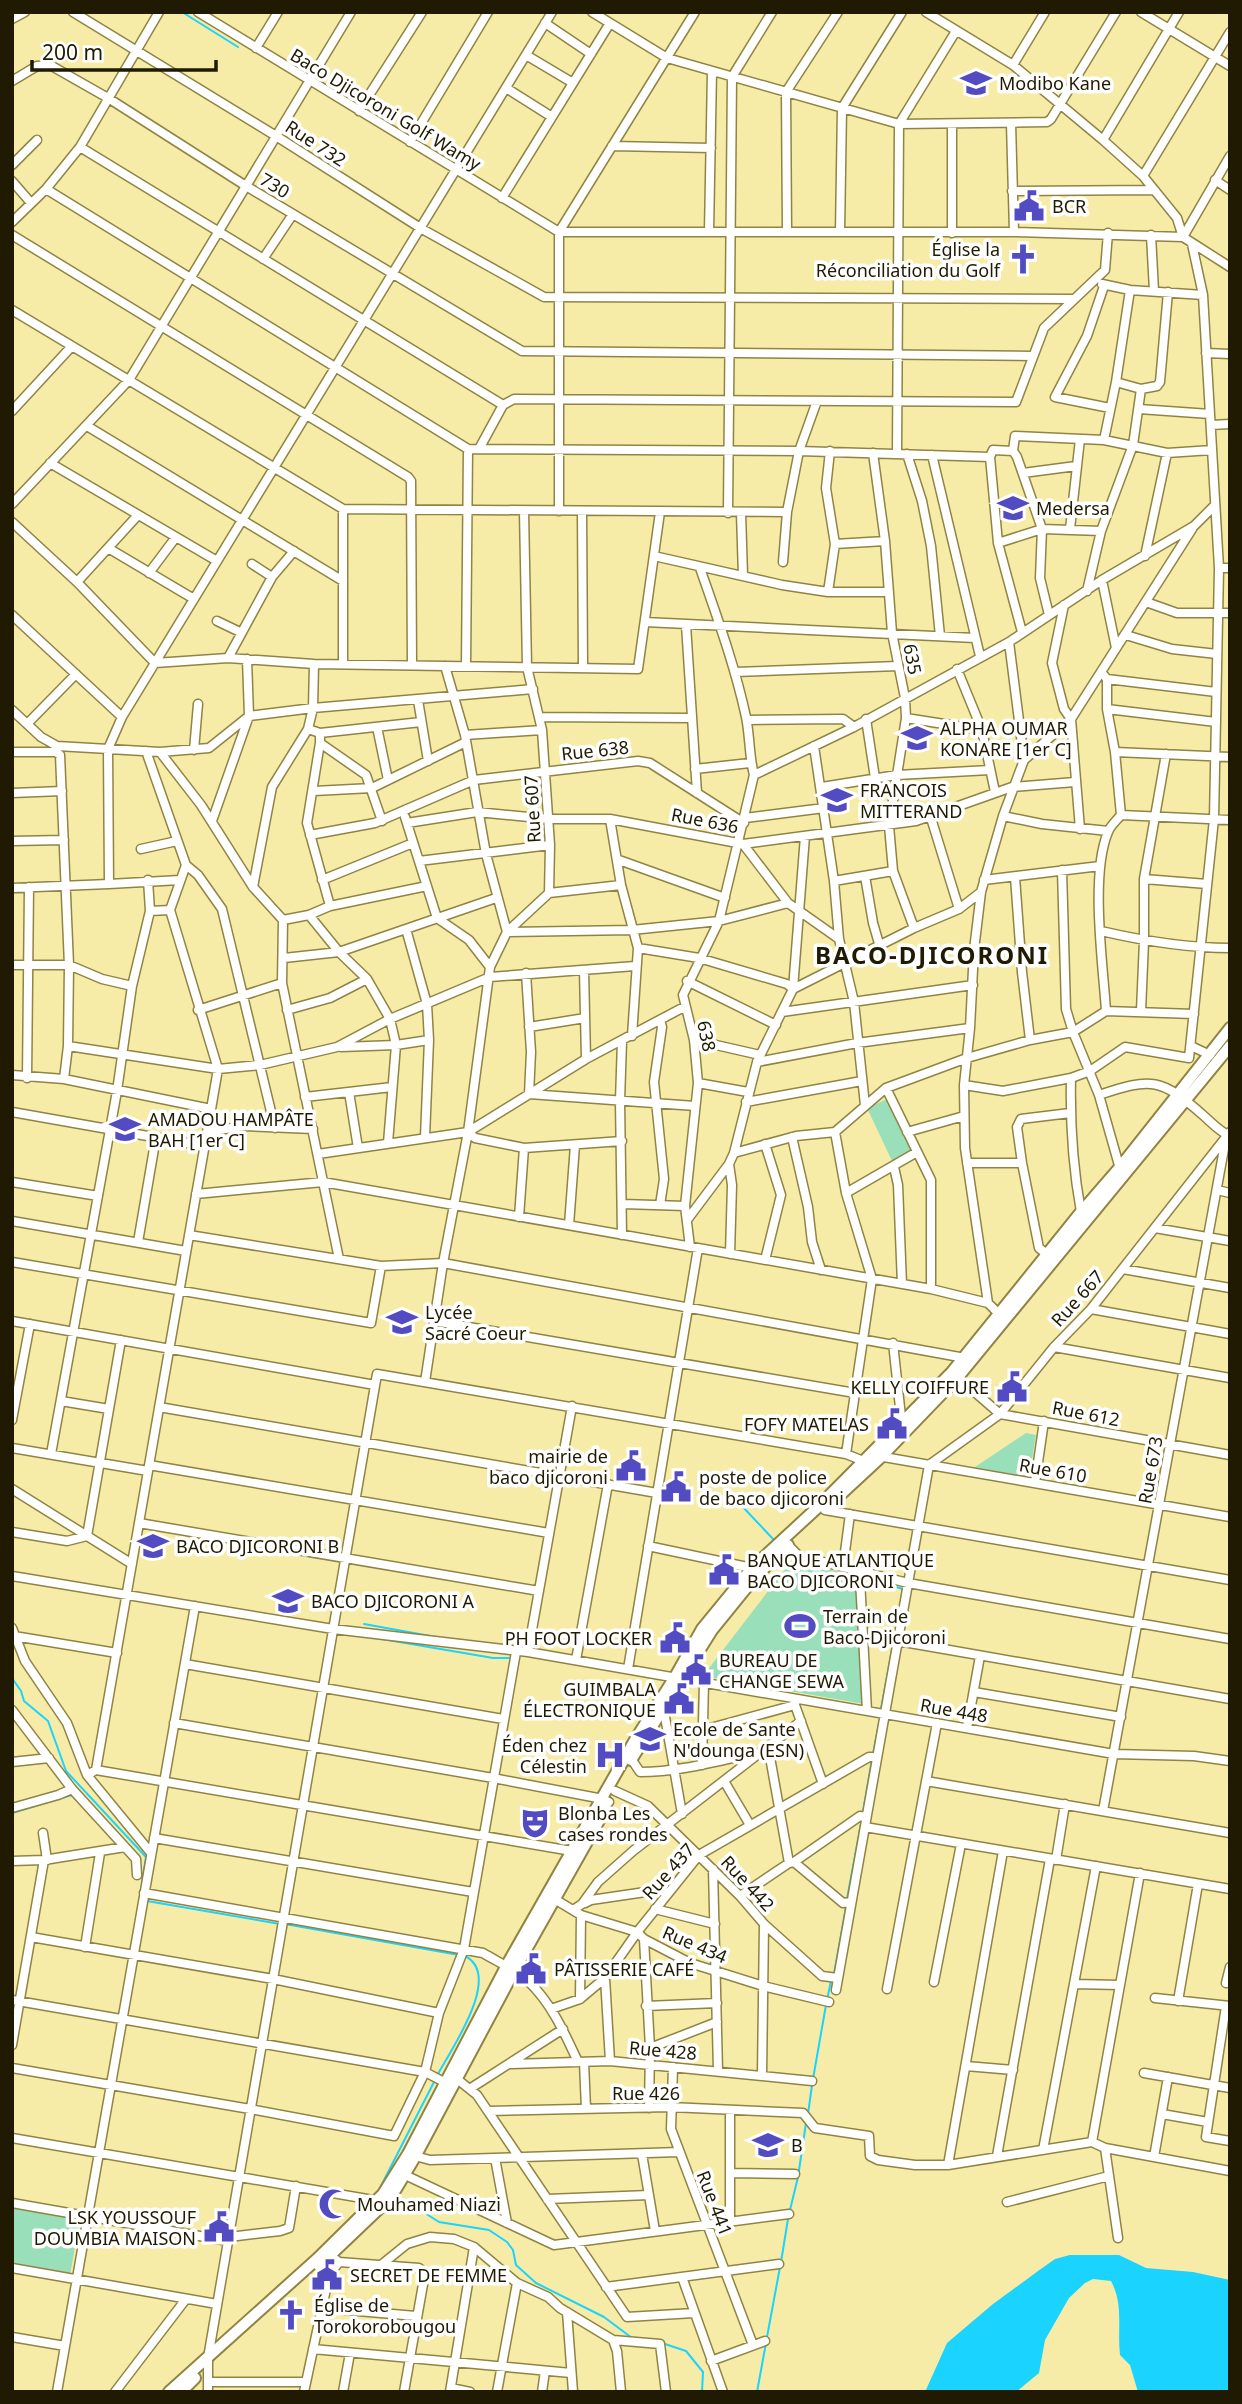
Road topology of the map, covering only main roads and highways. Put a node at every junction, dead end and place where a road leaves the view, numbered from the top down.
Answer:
1 (1230, 1028) edge
2 (1230, 1046) edge
3 (1219, 1056) edge
4 (1121, 1172) junction
5 (1050, 1257) junction
6 (872, 1459) junction
7 (679, 1678) junction
8 (606, 1801) junction
9 (510, 1969) junction
10 (412, 2156) junction
11 (386, 2195) junction
12 (319, 2261) junction
13 (207, 2363) junction
14 (169, 2392) edge
15 (181, 2392) edge

1 - 3 main road
2 - 3 main road
3 - 4 main road
4 - 5 main road
4 - 5 main road
5 - 6 main road
6 - 7 main road
6 - 7 main road
7 - 8 main road
7 - 8 main road
8 - 9 main road
8 - 9 main road
9 - 10 main road
10 - 11 main road
10 - 11 main road
11 - 12 main road
11 - 12 main road
12 - 13 main road
13 - 14 main road
13 - 15 main road

